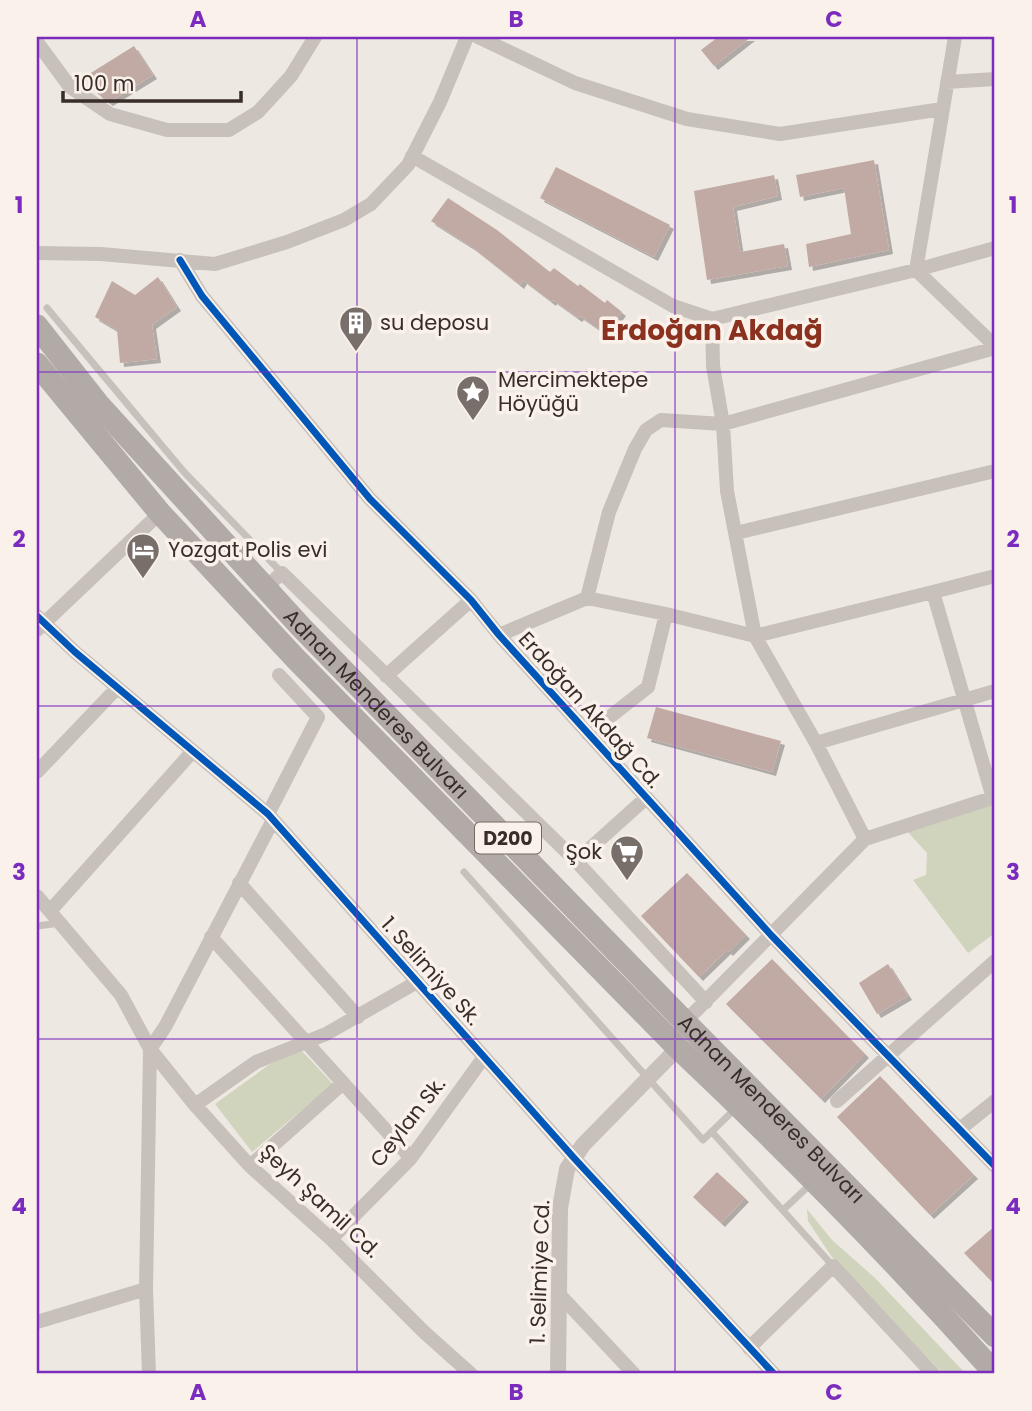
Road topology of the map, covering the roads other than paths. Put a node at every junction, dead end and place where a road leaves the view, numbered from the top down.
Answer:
1 (315, 37) edge
2 (467, 37) edge
3 (478, 37) edge
4 (955, 37) edge
5 (37, 42) edge
6 (995, 79) edge
7 (947, 82) junction
8 (942, 109) junction
9 (412, 156) junction
10 (995, 248) edge
11 (37, 253) edge
12 (180, 260) junction
13 (916, 270) junction
14 (42, 317) edge
15 (712, 319) junction
16 (995, 347) edge
17 (37, 364) edge
18 (723, 424) junction
19 (995, 471) edge
20 (160, 513) junction
21 (736, 533) junction
22 (995, 576) edge
23 (273, 580) junction
24 (933, 592) junction
25 (587, 598) junction
26 (471, 600) junction
27 (666, 614) junction
28 (39, 623) edge
29 (499, 635) junction
30 (755, 636) junction
31 (278, 676) dead end
32 (386, 676) junction
33 (117, 688) junction
34 (995, 691) edge
35 (963, 699) junction
36 (588, 734) junction
37 (816, 743) junction
38 (193, 751) junction
39 (37, 772) edge
40 (646, 798) junction
41 (994, 798) edge
42 (270, 817) junction
43 (865, 839) junction
44 (576, 861) junction
45 (464, 872) dead end
46 (239, 883) junction
47 (37, 896) edge
48 (50, 911) junction
49 (60, 923) junction
50 (37, 926) edge
51 (771, 935) junction
52 (211, 937) junction
53 (995, 961) edge
54 (417, 982) junction
55 (706, 1002) junction
56 (358, 1017) junction
57 (685, 1022) junction
58 (306, 1042) junction
59 (678, 1048) junction
60 (150, 1049) junction
61 (889, 1056) junction
62 (484, 1057) junction
63 (648, 1079) junction
64 (343, 1083) junction
65 (837, 1101) dead end
66 (995, 1101) edge
67 (195, 1105) junction
68 (738, 1105) junction
69 (960, 1129) junction
70 (712, 1132) junction
71 (411, 1158) junction
72 (574, 1158) junction
73 (250, 1166) junction
74 (995, 1166) edge
75 (814, 1182) junction
76 (783, 1210) junction
77 (331, 1238) junction
78 (833, 1266) junction
79 (146, 1289) junction
80 (560, 1296) junction
81 (37, 1322) edge
82 (995, 1336) edge
83 (749, 1348) junction
84 (995, 1373) edge
85 (149, 1374) edge
86 (471, 1374) edge
87 (558, 1374) edge
88 (634, 1374) edge
89 (774, 1374) edge
90 (933, 1374) edge

1 - 5 street
2 - 9 street
3 - 8 street
4 - 7 street
6 - 7 street
7 - 8 street
8 - 13 street
9 - 12 street
9 - 15 street
10 - 13 street
11 - 12 street
12 - 26 street, Erdoğan Akdağ Cd.
13 - 15 street
13 - 16 street
14 - 23 highway, Adnan Menderes Bulvarı / D200
15 - 18 street
16 - 18 street
17 - 20 highway, Adnan Menderes Bulvarı / D200
18 - 21 street
18 - 25 street
19 - 21 street
20 - 28 street
20 - 59 highway, Adnan Menderes Bulvarı / D200
21 - 30 street
22 - 24 street
23 - 32 street
23 - 57 highway, Adnan Menderes Bulvarı / D200
24 - 30 street
24 - 35 street
25 - 27 street
25 - 29 street
26 - 29 street, Erdoğan Akdağ Cd.
26 - 32 street
27 - 30 street
27 - 36 street
28 - 33 street, 1. Selimiye Sk.
29 - 36 street, Erdoğan Akdağ Cd.
30 - 37 street
31 - 42 street
32 - 44 street
33 - 38 street, 1. Selimiye Sk.
33 - 39 street
34 - 35 street
35 - 37 street
35 - 41 street
36 - 40 street, Erdoğan Akdağ Cd.
37 - 43 street
38 - 42 street, 1. Selimiye Sk.
38 - 48 street
40 - 44 street
40 - 51 street, Erdoğan Akdağ Cd.
41 - 43 street
42 - 46 street
42 - 54 street, 1. Selimiye Sk.
43 - 51 street
44 - 55 street
45 - 63 lane
46 - 52 street
46 - 56 street
47 - 48 street, Şeyh Şamil Cd.
48 - 49 street, Şeyh Şamil Cd.
49 - 50 lane
49 - 60 street, Şeyh Şamil Cd.
51 - 55 street
51 - 61 street, Erdoğan Akdağ Cd.
52 - 58 street
52 - 60 street
53 - 61 street
54 - 56 street
54 - 62 street, 1. Selimiye Sk.
55 - 57 street
56 - 58 street
57 - 59 street
57 - 82 highway, Adnan Menderes Bulvarı / D200
58 - 64 street
58 - 67 street
59 - 63 street, 1. Selimiye Cd.
59 - 68 highway, Adnan Menderes Bulvarı / D200
60 - 67 street, Şeyh Şamil Cd.
60 - 79 street
61 - 65 street
61 - 69 street, Erdoğan Akdağ Cd.
62 - 71 street, Ceylan Sk.
62 - 72 street, 1. Selimiye Sk.
63 - 70 lane
63 - 72 street, 1. Selimiye Cd.
64 - 71 street
64 - 73 street
66 - 69 street
67 - 73 street, Şeyh Şamil Cd.
68 - 70 lane
68 - 75 highway, Adnan Menderes Bulvarı / D200
69 - 74 street, Erdoğan Akdağ Cd.
70 - 76 lane
71 - 77 street, Ceylan Sk.
72 - 80 street, 1. Selimiye Cd.
72 - 83 street, 1. Selimiye Sk.
73 - 77 street, Şeyh Şamil Cd.
75 - 76 lane
75 - 84 highway, Adnan Menderes Bulvarı / D200
76 - 78 lane
77 - 86 street, Şeyh Şamil Cd.
78 - 83 street
78 - 90 street
79 - 81 street
79 - 85 street
80 - 87 street, 1. Selimiye Cd.
80 - 88 street
83 - 89 street, 1. Selimiye Sk.

